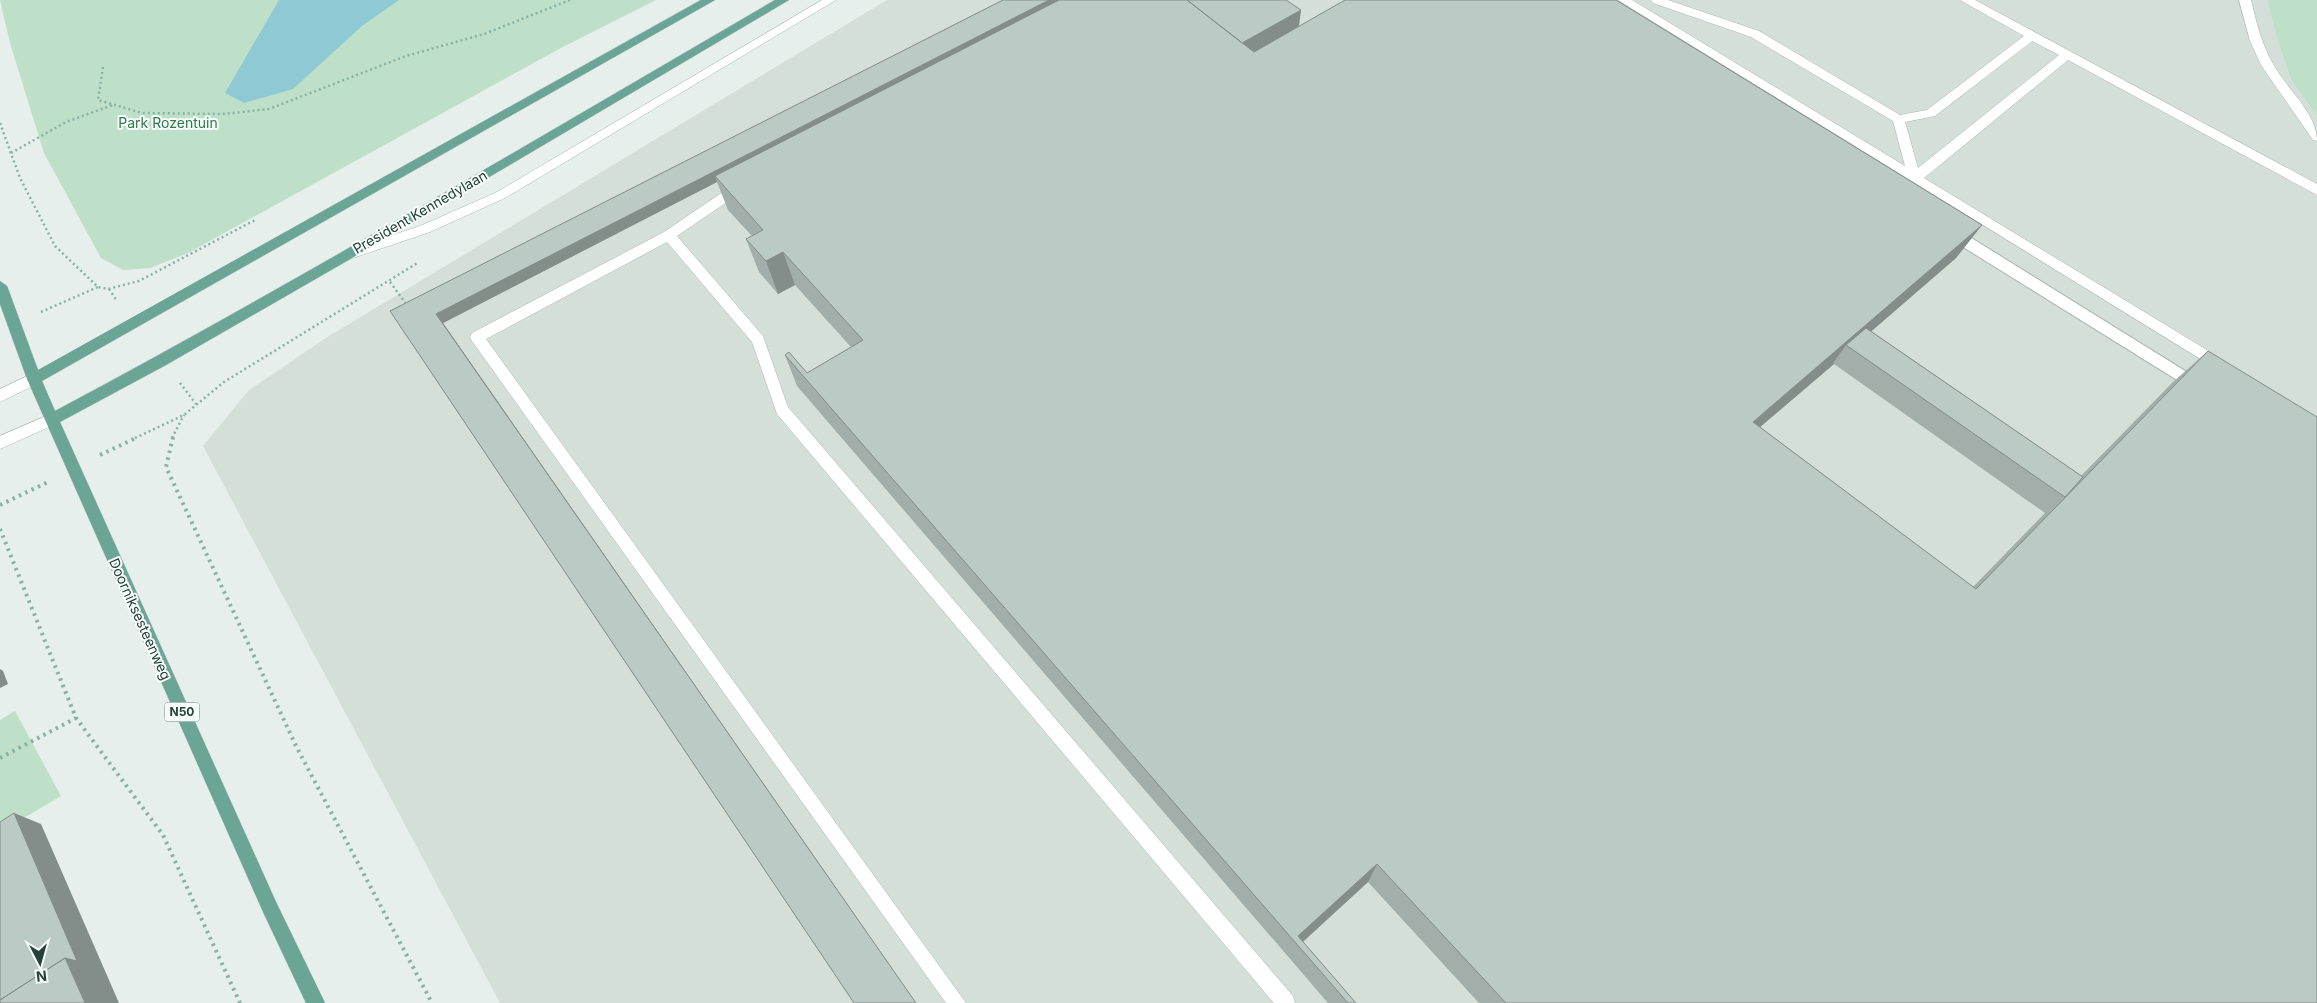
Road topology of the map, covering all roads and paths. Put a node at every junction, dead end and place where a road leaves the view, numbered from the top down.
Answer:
1 (570, 0) edge
2 (710, 0) edge
3 (783, 0) edge
4 (830, 0) edge
5 (1624, 0) edge
6 (1657, 0) edge
7 (1966, 0) edge
8 (2245, 0) edge
9 (2031, 36) junction
10 (2067, 55) junction
11 (103, 67) dead end
12 (114, 105) junction
13 (1898, 119) junction
14 (0, 123) edge
15 (2317, 136) edge
16 (11, 153) junction
17 (1915, 178) junction
18 (750, 184) edge
19 (2317, 190) edge
20 (260, 218) dead end
21 (1942, 228) edge
22 (669, 235) junction
23 (347, 255) junction
24 (390, 282) dead end
25 (0, 286) edge
26 (98, 287) junction
27 (410, 310) edge
28 (13, 324) junction
29 (2229, 371) edge
30 (34, 379) junction
31 (2208, 393) edge
32 (0, 396) edge
33 (184, 415) dead end
34 (53, 419) junction
35 (0, 443) edge
36 (74, 469) junction
37 (0, 505) edge
38 (0, 529) edge
39 (76, 718) junction
40 (0, 758) edge
41 (240, 1003) edge
42 (316, 1003) edge
43 (432, 1003) edge
44 (957, 1003) edge
45 (1286, 1003) edge

1 - 12 path
2 - 30 main road
3 - 23 main road, President Kennedylaan
4 - 23 street
5 - 17 street
6 - 13 street
7 - 9 street
8 - 15 street
9 - 10 street
9 - 13 street
10 - 17 street
10 - 19 street
11 - 12 path
12 - 16 path
13 - 17 street
14 - 16 path
16 - 26 path
17 - 29 street
18 - 22 street
20 - 26 path
21 - 31 street, bridge
22 - 44 street
22 - 45 street
23 - 34 main road, President Kennedylaan
24 - 27 path
25 - 28 main road, Doorniksesteenweg / N50
26 - 28 path
28 - 30 main road, Doorniksesteenweg / N50
30 - 32 street
30 - 34 main road, Doorniksesteenweg / N50
33 - 43 path
34 - 35 street
34 - 36 main road, Doorniksesteenweg / N50
36 - 37 path
36 - 42 main road, Doorniksesteenweg / N50
38 - 39 path
39 - 40 path
39 - 41 path

